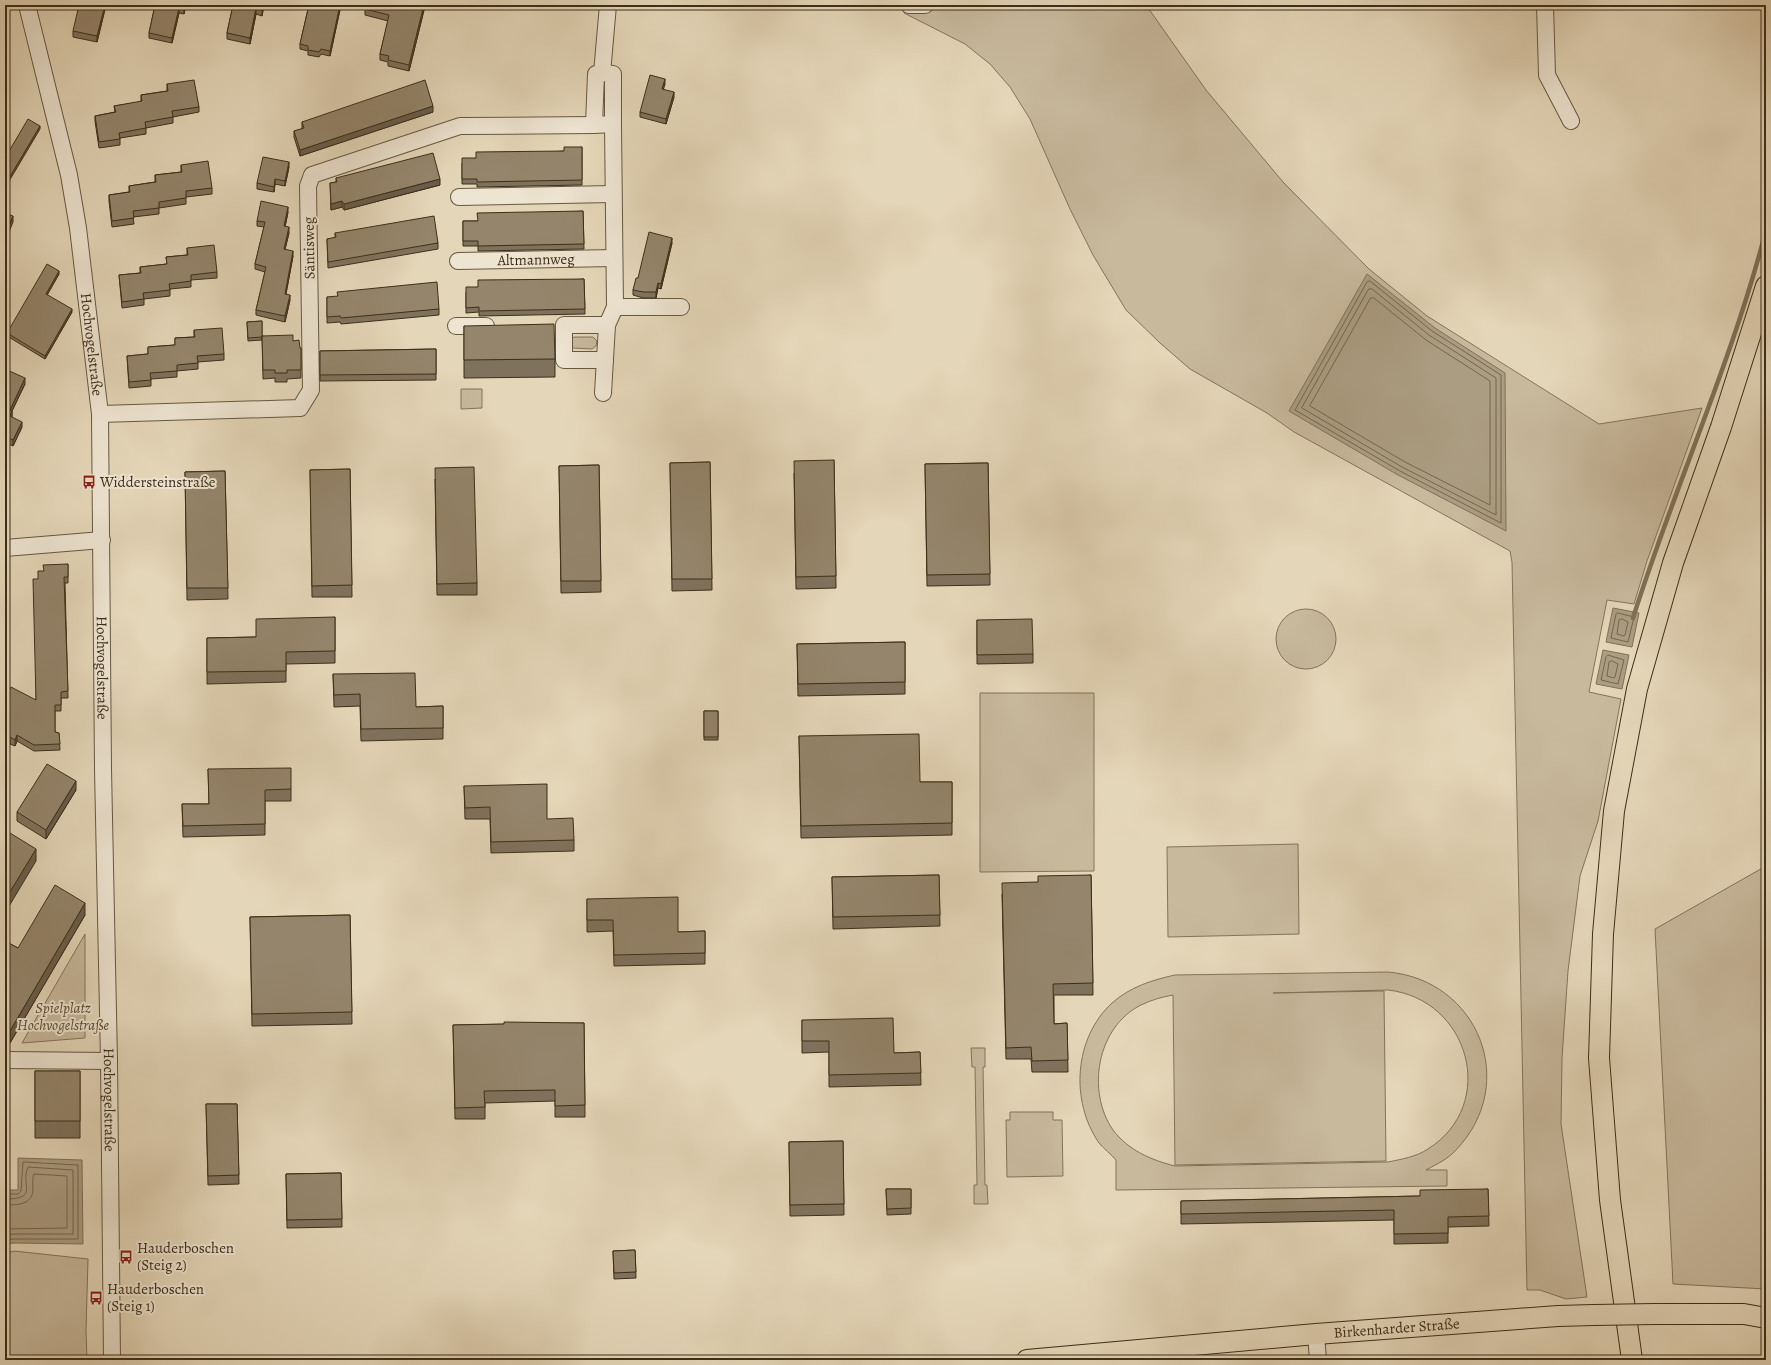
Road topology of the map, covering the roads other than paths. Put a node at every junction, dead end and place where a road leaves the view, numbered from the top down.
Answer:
1 (27, 5) edge
2 (608, 5) edge
3 (908, 5) edge
4 (926, 5) edge
5 (1544, 5) edge
6 (602, 73) junction
7 (1571, 121) dead end
8 (594, 124) junction
9 (613, 124) junction
10 (613, 194) junction
11 (459, 197) dead end
12 (614, 258) junction
13 (458, 261) dead end
14 (1766, 286) edge
15 (615, 307) junction
16 (681, 307) dead end
17 (607, 325) junction
18 (456, 326) dead end
19 (502, 326) edge
20 (605, 360) junction
21 (603, 393) dead end
22 (100, 414) junction
23 (102, 540) junction
24 (5, 548) edge
25 (5, 1060) edge
26 (109, 1061) junction
27 (1766, 1318) edge
28 (1316, 1334) junction
29 (112, 1339) junction
30 (112, 1360) edge
31 (123, 1360) edge
32 (1027, 1360) edge
33 (1318, 1360) edge
34 (1632, 1360) edge

1 - 22 street, Hochvogelstraße
2 - 6 street
3 - 4 street
5 - 7 street
6 - 8 street
6 - 9 street
8 - 9 street
8 - 22 street, Säntisweg
9 - 10 street
10 - 11 street
10 - 12 street
12 - 13 street, Altmannweg
12 - 15 street
14 - 34 main road
15 - 16 street
15 - 17 street
17 - 20 street
17 - 20 street
18 - 19 street
20 - 21 street
22 - 23 street, Hochvogelstraße
23 - 24 street
23 - 26 street, Hochvogelstraße
25 - 26 street
26 - 29 street, Hochvogelstraße
27 - 28 main road, Birkenharder Straße, bridge
28 - 32 main road, Birkenharder Straße
28 - 33 street
29 - 30 street, Hochvogelstraße
29 - 31 street, Hochvogelstraße

